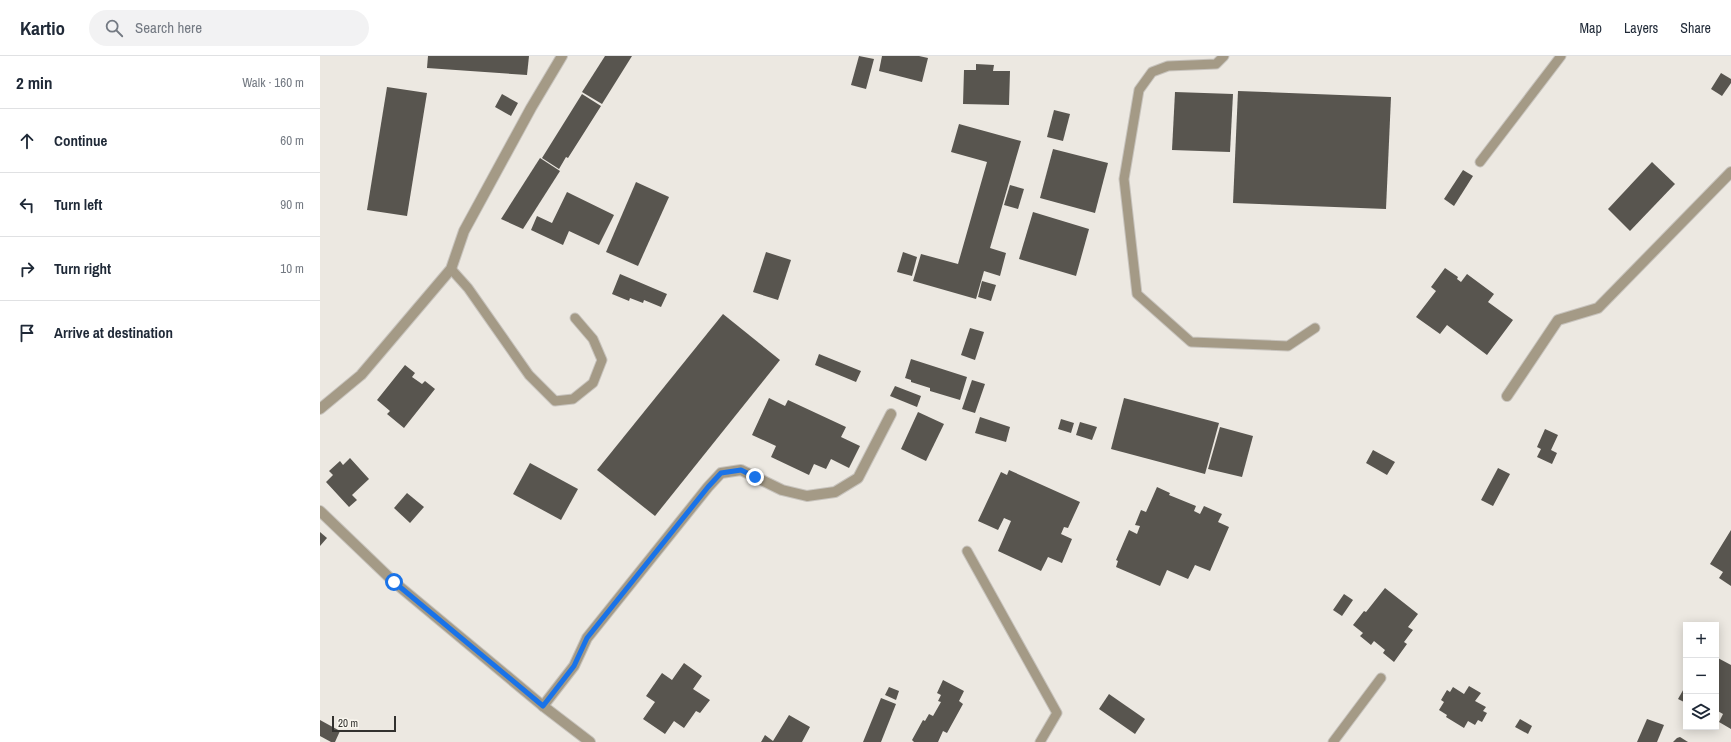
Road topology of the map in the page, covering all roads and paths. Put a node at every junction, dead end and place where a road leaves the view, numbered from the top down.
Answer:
1 (562, 56) edge
2 (1224, 56) edge
3 (1561, 56) edge
4 (1480, 162) dead end
5 (1731, 172) edge
6 (451, 269) junction
7 (575, 318) dead end
8 (1314, 328) dead end
9 (1507, 396) dead end
10 (320, 410) edge
11 (891, 414) dead end
12 (320, 512) edge
13 (968, 551) dead end
14 (1382, 678) dead end
15 (543, 706) junction
16 (590, 742) edge
17 (1040, 742) edge
18 (1333, 742) edge

1 - 6 street
2 - 8 lane
3 - 4 lane
5 - 9 street
6 - 7 lane
6 - 10 street
11 - 15 street
12 - 15 street
13 - 17 lane
14 - 18 lane
15 - 16 street

